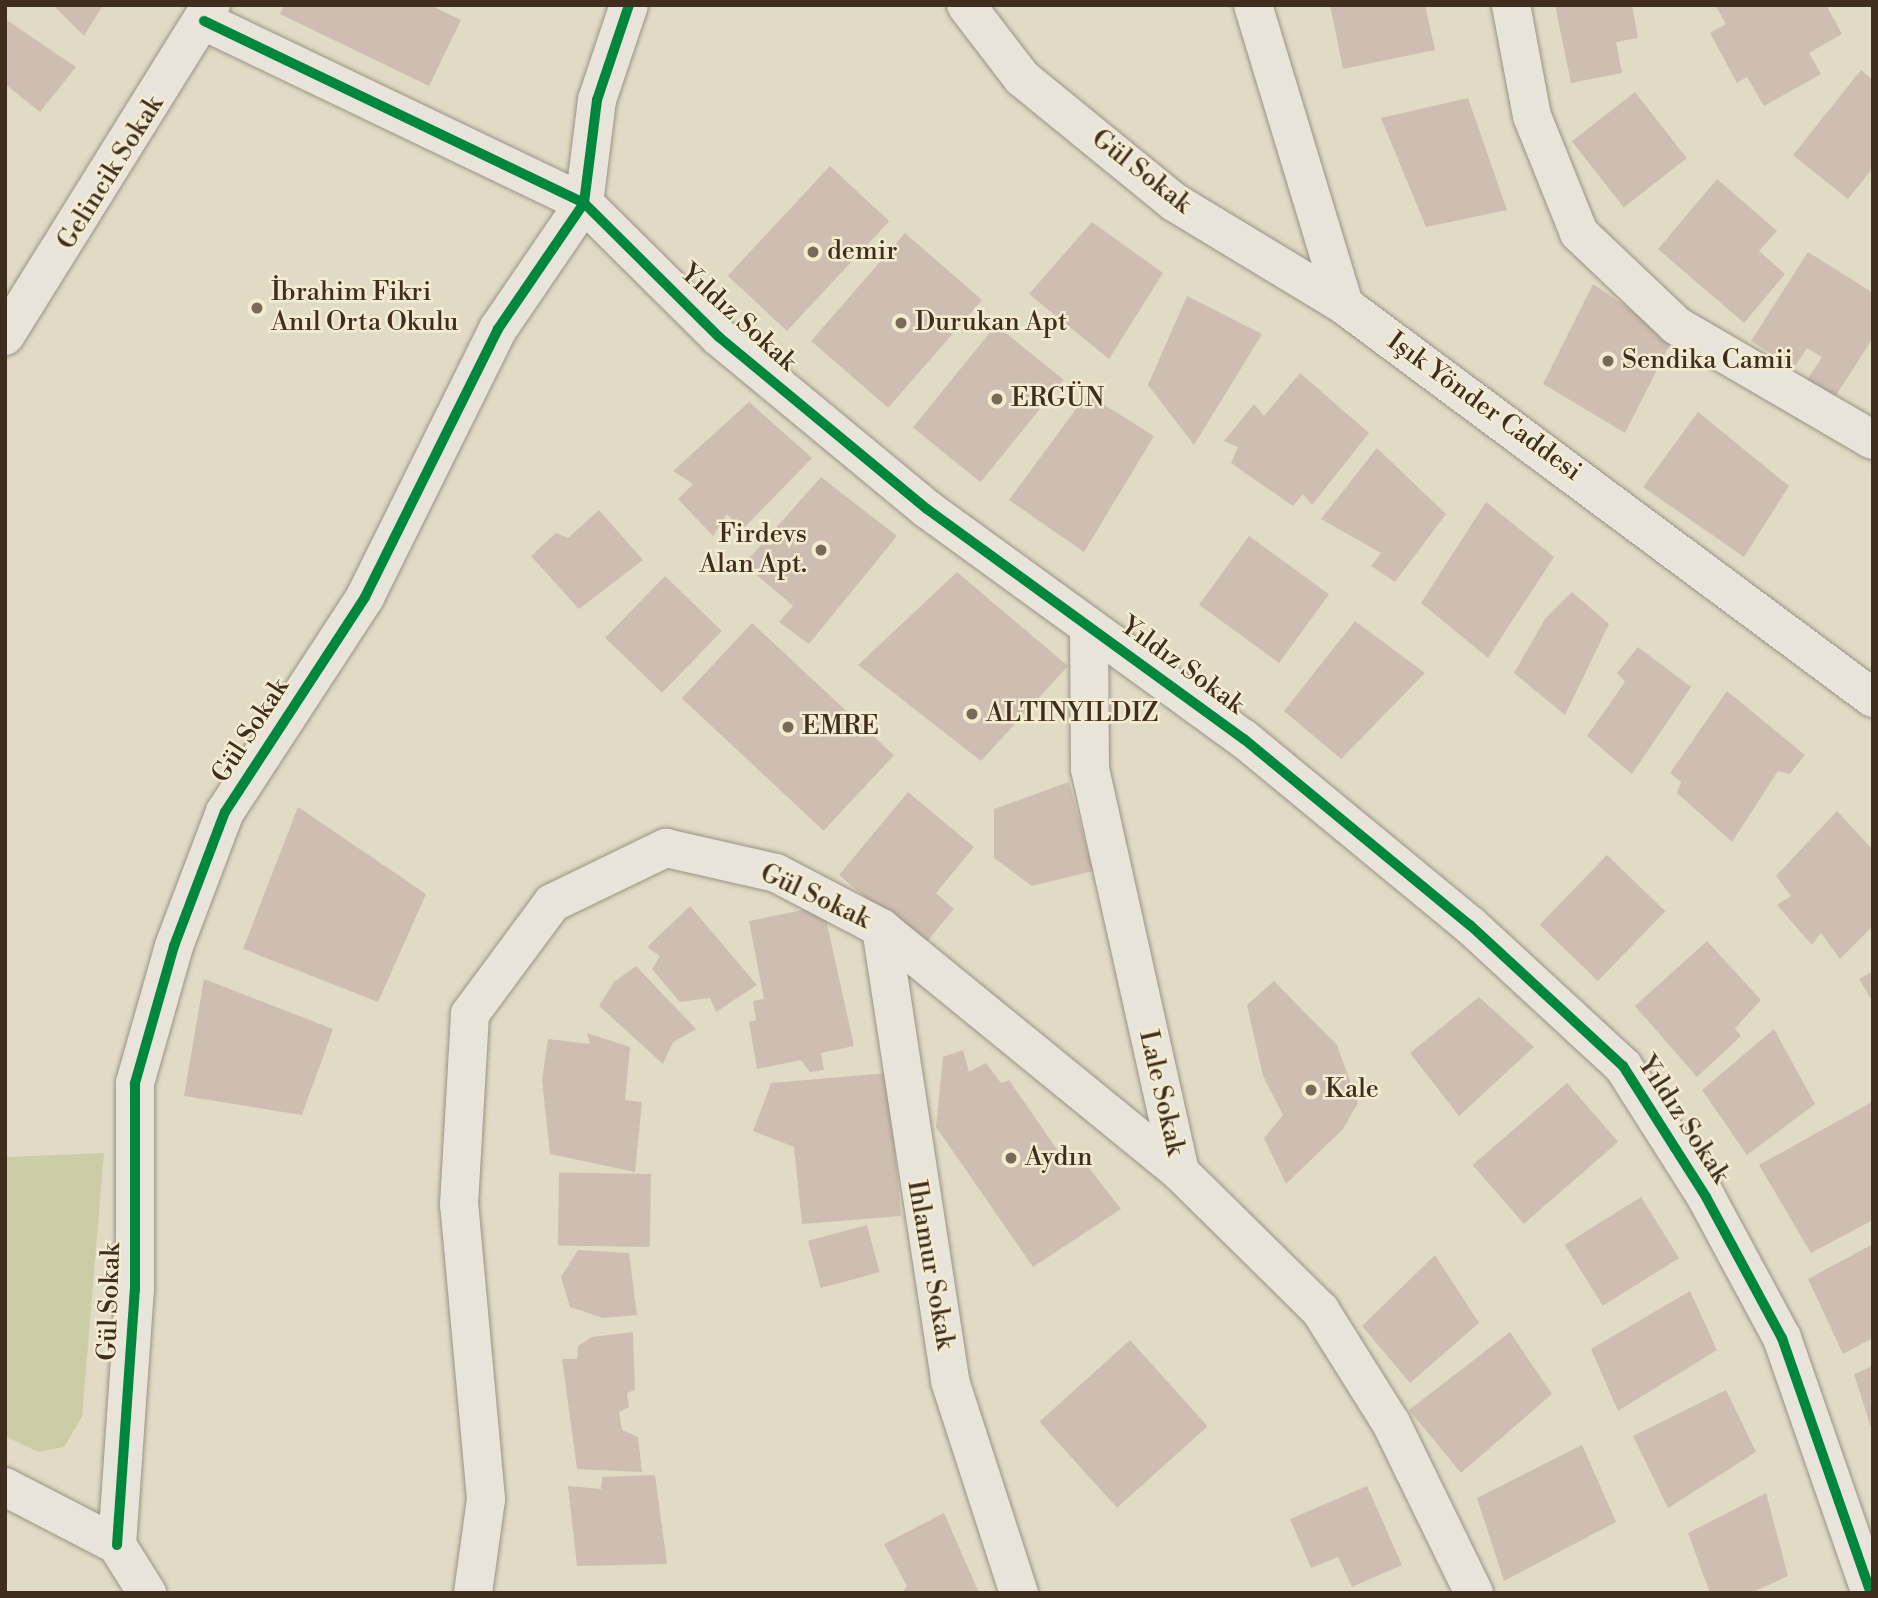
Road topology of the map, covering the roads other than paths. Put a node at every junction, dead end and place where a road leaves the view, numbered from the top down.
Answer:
1 (629, 5) edge
2 (966, 5) edge
3 (1253, 5) edge
4 (1511, 5) edge
5 (207, 13) edge
6 (583, 203) junction
7 (1344, 305) junction
8 (5, 336) edge
9 (1873, 440) edge
10 (1090, 627) junction
11 (1873, 698) edge
12 (881, 929) junction
13 (1180, 1172) junction
14 (5, 1487) edge
15 (117, 1545) junction
16 (147, 1593) edge
17 (473, 1593) edge
18 (1019, 1593) edge
19 (1474, 1593) edge
20 (1871, 1593) edge

1 - 6 street, Gül Sokak
2 - 7 street, Gül Sokak
3 - 7 street
4 - 9 street
5 - 6 street, Yıldız Sokak
5 - 8 street, Gelincik Sokak
6 - 10 street, Yıldız Sokak
6 - 15 street, Gül Sokak
7 - 11 street, Işık Yönder Caddesi
10 - 13 street, Lale Sokak
10 - 20 street, Yıldız Sokak
12 - 13 street, Gül Sokak
12 - 17 street, Gül Sokak
12 - 18 street, Ihlamur Sokak
13 - 19 street, Lale Sokak
14 - 15 street
15 - 16 street

